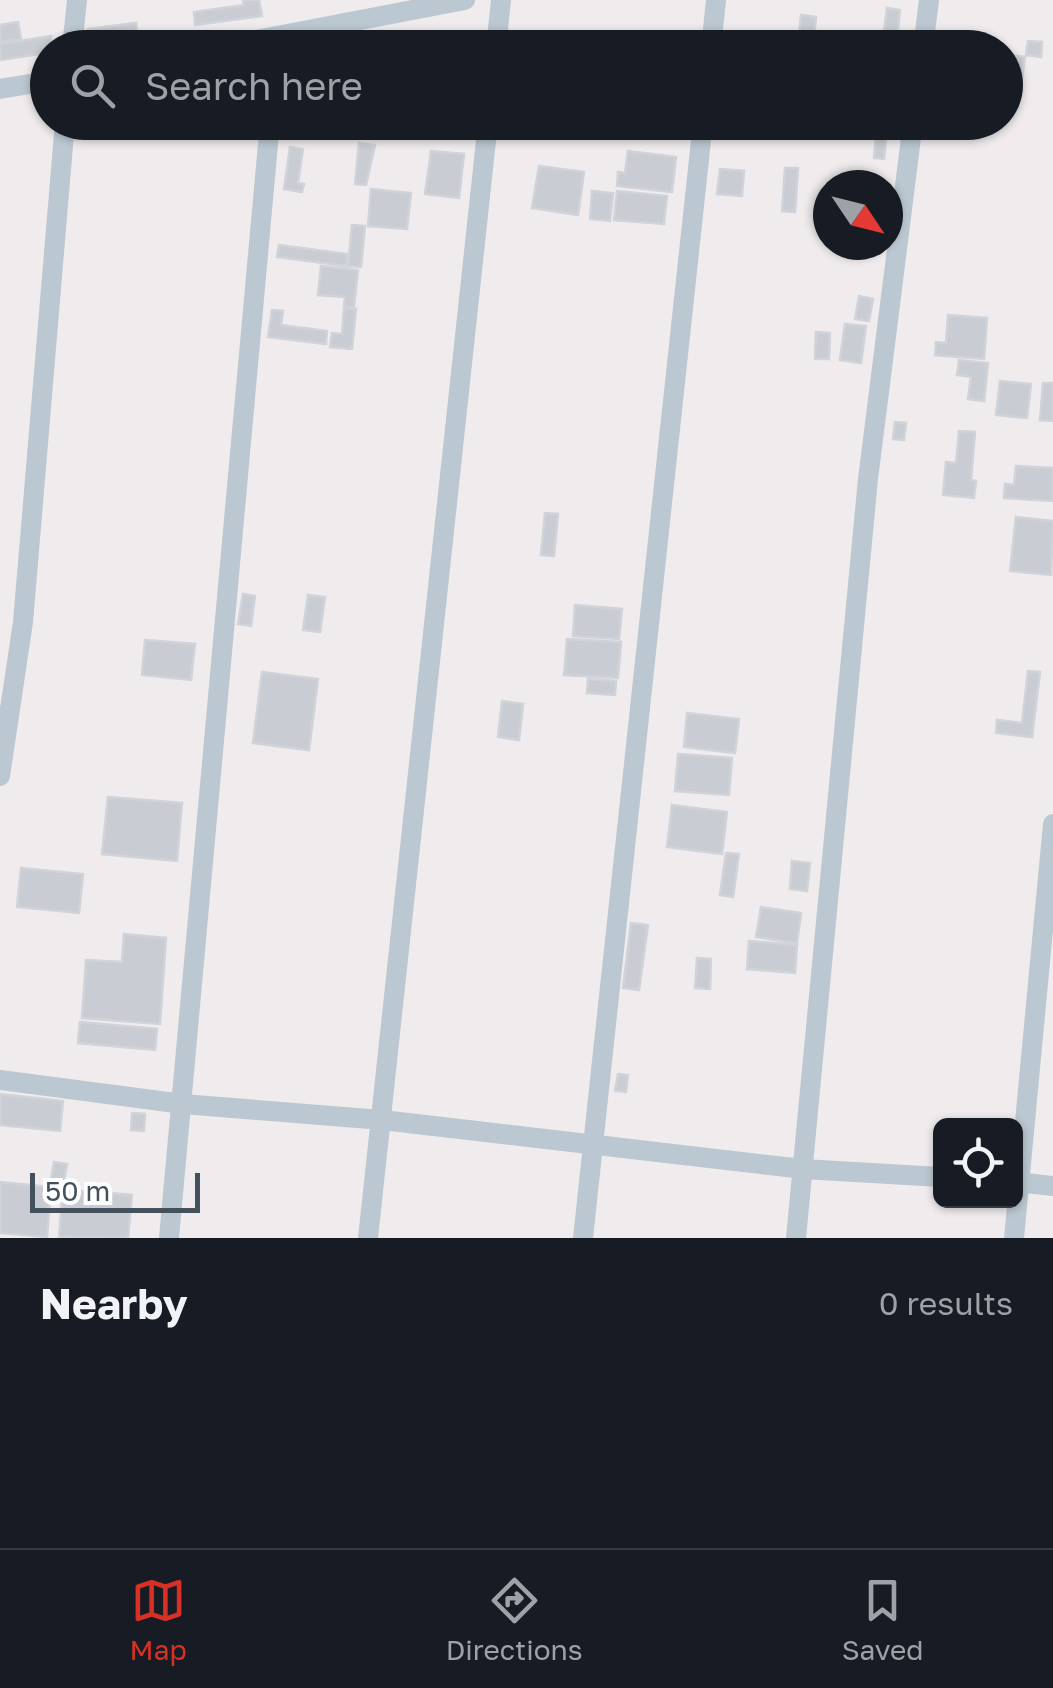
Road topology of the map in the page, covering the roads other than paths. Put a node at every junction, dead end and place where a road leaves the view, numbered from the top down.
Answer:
1 (77, 0) edge
2 (465, 0) edge
3 (501, 0) edge
4 (716, 0) edge
5 (929, 0) edge
6 (74, 30) edge
7 (327, 30) edge
8 (498, 30) edge
9 (713, 30) edge
10 (925, 30) edge
11 (30, 84) edge
12 (0, 89) edge
13 (63, 140) edge
14 (268, 140) edge
15 (486, 140) edge
16 (701, 140) edge
17 (911, 140) edge
18 (0, 776) edge
19 (1053, 824) edge
20 (0, 1080) edge
21 (183, 1104) junction
22 (382, 1120) junction
23 (1023, 1131) edge
24 (593, 1145) junction
25 (803, 1168) junction
26 (933, 1177) edge
27 (1023, 1183) edge
28 (1053, 1186) edge
29 (1016, 1208) edge
30 (169, 1238) edge
31 (368, 1238) edge
32 (584, 1238) edge
33 (796, 1238) edge
34 (1014, 1238) edge

1 - 6 street
2 - 7 street
3 - 8 street
4 - 9 street
5 - 10 street
11 - 12 street
13 - 18 street
14 - 21 street
15 - 22 street
16 - 24 street
17 - 25 street
19 - 23 street
20 - 21 street
21 - 22 street
21 - 30 street
22 - 24 street
22 - 31 street
24 - 25 street
24 - 32 street
25 - 26 street
25 - 33 street
27 - 28 street
29 - 34 street

